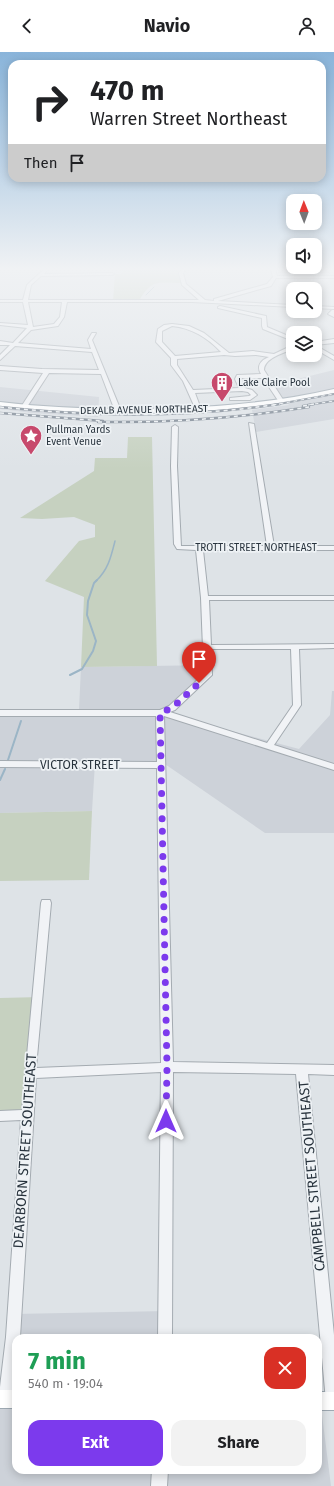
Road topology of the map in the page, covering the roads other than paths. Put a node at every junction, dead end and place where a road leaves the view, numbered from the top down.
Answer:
1 (22, 336) edge
2 (93, 336) edge
3 (160, 336) edge
4 (205, 336) edge
5 (334, 341) edge
6 (0, 343) edge
7 (14, 344) junction
8 (322, 344) edge
9 (286, 350) edge
10 (322, 350) edge
11 (95, 351) junction
12 (225, 353) junction
13 (275, 356) junction
14 (0, 358) edge
15 (174, 358) junction
16 (334, 358) edge
17 (0, 368) edge
18 (47, 371) junction
19 (103, 372) junction
20 (265, 376) junction
21 (242, 389) junction
22 (334, 391) edge
23 (192, 392) junction
24 (232, 399) dead end
25 (281, 401) junction
26 (0, 404) edge
27 (24, 407) junction
28 (198, 409) junction
29 (118, 412) junction
30 (251, 424) dead end
31 (175, 427) dead end
32 (200, 548) junction
33 (271, 548) junction
34 (334, 548) edge
35 (205, 598) junction
36 (334, 598) edge
37 (295, 646) junction
38 (334, 646) edge
39 (208, 647) junction
40 (0, 713) edge
41 (160, 713) junction
42 (268, 747) junction
43 (0, 764) edge
44 (160, 765) junction
45 (334, 768) edge
46 (46, 903) dead end
47 (167, 1067) junction
48 (302, 1070) junction
49 (334, 1070) edge
50 (30, 1073) junction
51 (27, 1115) junction
52 (0, 1116) edge
53 (12, 1334) edge
54 (165, 1334) edge
55 (12, 1337) edge
56 (7, 1399) edge
57 (328, 1401) edge
58 (160, 1474) edge
59 (159, 1486) edge

1 - 7 street
2 - 11 street
3 - 15 street
4 - 12 street
5 - 8 street
6 - 7 street
7 - 11 street
7 - 14 street
9 - 13 street
10 - 16 street
11 - 19 street
12 - 13 street
12 - 15 street
13 - 20 street
15 - 23 street
17 - 18 street
18 - 19 street
18 - 27 street
19 - 29 street
20 - 21 street
20 - 25 street
21 - 23 street
21 - 24 street
22 - 25 main road, DEKALB AVENUE NORTHEAST
23 - 28 street
25 - 28 main road, DEKALB AVENUE NORTHEAST
26 - 27 main road, DEKALB AVENUE NORTHEAST
27 - 29 main road, DEKALB AVENUE NORTHEAST
28 - 29 main road, DEKALB AVENUE NORTHEAST
30 - 33 street
31 - 32 street, TROTTI STREET NORTHEAST
32 - 33 street, TROTTI STREET NORTHEAST
32 - 35 street
33 - 34 street, TROTTI STREET NORTHEAST
35 - 36 street
35 - 39 street
37 - 38 street
37 - 39 street
37 - 42 street
39 - 41 street
40 - 41 street
41 - 42 street
41 - 44 street
42 - 45 street
43 - 44 street, VICTOR STREET
44 - 47 street
46 - 50 street, DEARBORN STREET SOUTHEAST
47 - 48 street
47 - 50 street
47 - 54 street
48 - 49 street
48 - 57 street, CAMPBELL STREET SOUTHEAST
50 - 51 street, DEARBORN STREET SOUTHEAST
51 - 52 street
51 - 53 street, DEARBORN STREET SOUTHEAST
55 - 56 street, DEARBORN STREET SOUTHEAST
58 - 59 street

